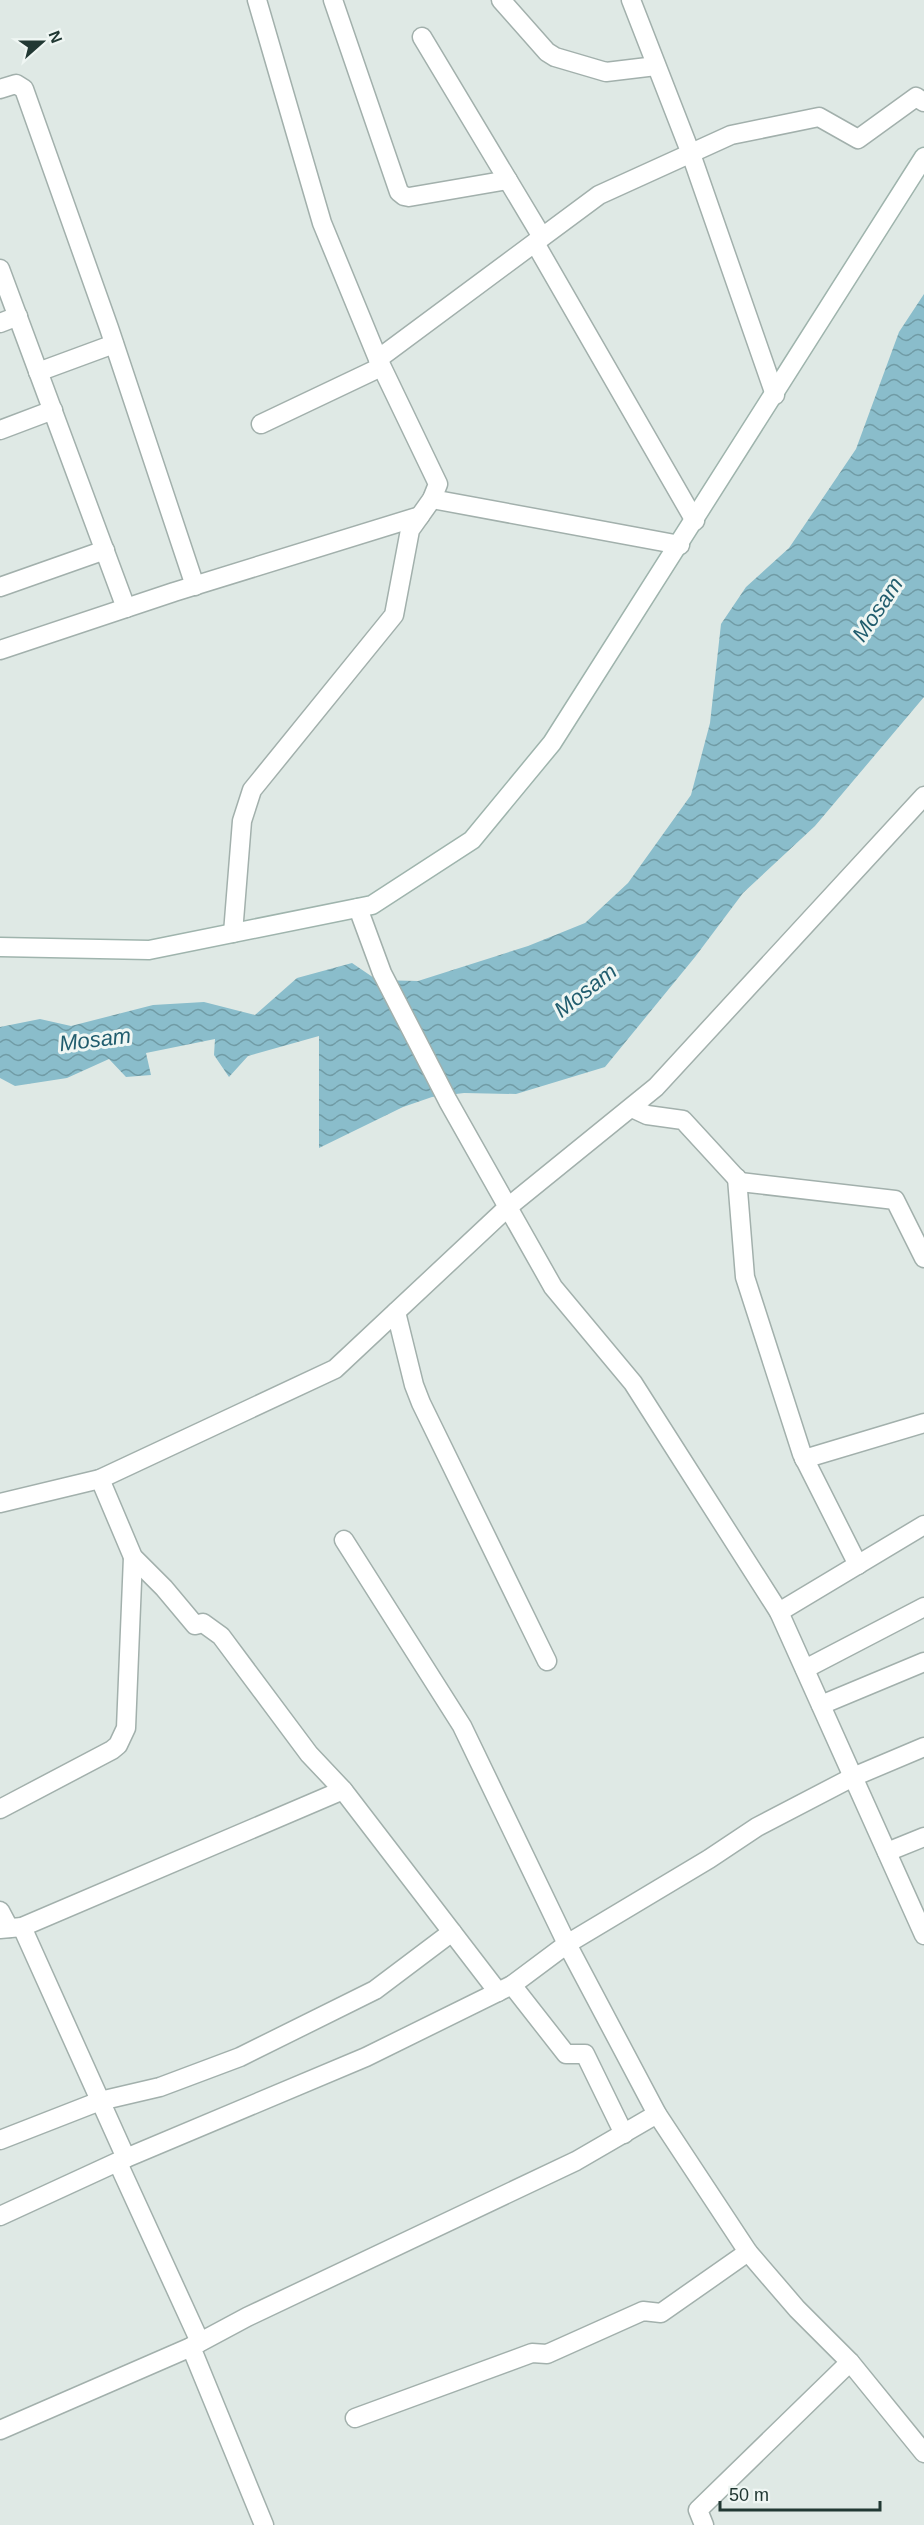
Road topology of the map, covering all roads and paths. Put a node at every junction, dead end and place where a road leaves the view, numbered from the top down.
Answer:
1 (257, 0) edge
2 (333, 0) edge
3 (501, 0) edge
4 (631, 0) edge
5 (422, 37) dead end
6 (656, 66) junction
7 (0, 89) edge
8 (924, 102) edge
9 (691, 154) junction
10 (924, 157) edge
11 (508, 180) junction
12 (539, 240) junction
13 (0, 269) edge
14 (18, 316) junction
15 (0, 323) edge
16 (114, 344) junction
17 (380, 363) junction
18 (38, 372) junction
19 (775, 395) junction
20 (53, 410) junction
21 (261, 424) dead end
22 (0, 430) edge
23 (432, 499) junction
24 (420, 516) junction
25 (695, 521) junction
26 (680, 545) junction
27 (105, 550) junction
28 (195, 586) junction
29 (0, 587) edge
30 (126, 608) junction
31 (0, 650) edge
32 (924, 796) edge
33 (358, 908) junction
34 (233, 933) junction
35 (0, 946) edge
36 (632, 1107) junction
37 (737, 1178) junction
38 (508, 1207) junction
39 (924, 1258) edge
40 (396, 1312) junction
41 (924, 1423) edge
42 (804, 1459) junction
43 (100, 1479) junction
44 (0, 1503) edge
45 (924, 1525) edge
46 (344, 1540) dead end
47 (133, 1557) junction
48 (858, 1565) junction
49 (924, 1607) edge
50 (779, 1612) junction
51 (547, 1661) dead end
52 (924, 1662) edge
53 (805, 1669) junction
54 (821, 1705) junction
55 (924, 1746) edge
56 (853, 1777) junction
57 (343, 1790) junction
58 (0, 1809) edge
59 (924, 1837) edge
60 (887, 1852) junction
61 (0, 1911) edge
62 (10, 1928) edge
63 (452, 1932) junction
64 (924, 1935) edge
65 (567, 1944) junction
66 (505, 1988) junction
67 (100, 2101) junction
68 (657, 2114) junction
69 (624, 2134) junction
70 (0, 2140) edge
71 (122, 2160) junction
72 (0, 2216) edge
73 (748, 2252) junction
74 (196, 2344) junction
75 (850, 2362) junction
76 (355, 2418) dead end
77 (0, 2430) edge
78 (924, 2453) edge
79 (264, 2525) edge
80 (704, 2525) edge

1 - 17 street
2 - 11 street
3 - 6 street
4 - 6 street
5 - 11 street
6 - 9 street
7 - 16 street
8 - 9 street
9 - 12 street
9 - 19 street
10 - 19 street
11 - 12 street
12 - 17 street
12 - 25 street
13 - 14 street
14 - 15 street
14 - 18 street
16 - 18 street
16 - 28 street
17 - 21 street
17 - 23 street
18 - 20 street
19 - 25 street
20 - 22 street
20 - 27 street
23 - 24 street
23 - 26 street
24 - 28 street
24 - 34 street
25 - 26 street
26 - 33 street
27 - 29 street
27 - 30 street
28 - 30 street
30 - 31 street
32 - 36 street
33 - 34 street
33 - 38 street
34 - 35 street
36 - 37 street
36 - 38 street
37 - 39 street
37 - 42 street
38 - 40 street
38 - 50 street
40 - 43 street
40 - 51 street
41 - 42 street
42 - 48 street
43 - 44 street
43 - 47 street
45 - 48 street
46 - 65 street
47 - 57 street
47 - 58 street
48 - 50 street
49 - 53 street
50 - 53 street
52 - 54 street
53 - 54 street
54 - 56 street
55 - 56 street
56 - 60 street
56 - 65 street
57 - 62 street
57 - 63 street
59 - 60 street
60 - 64 street
61 - 62 street
62 - 67 street
63 - 66 street
63 - 67 street
65 - 66 street
65 - 68 street
66 - 69 street
66 - 71 street
67 - 70 street
67 - 71 street
68 - 69 street
68 - 73 street
69 - 74 street
71 - 72 street
71 - 74 street
73 - 75 street
73 - 76 street
74 - 77 street
74 - 79 street
75 - 78 street
75 - 80 street

